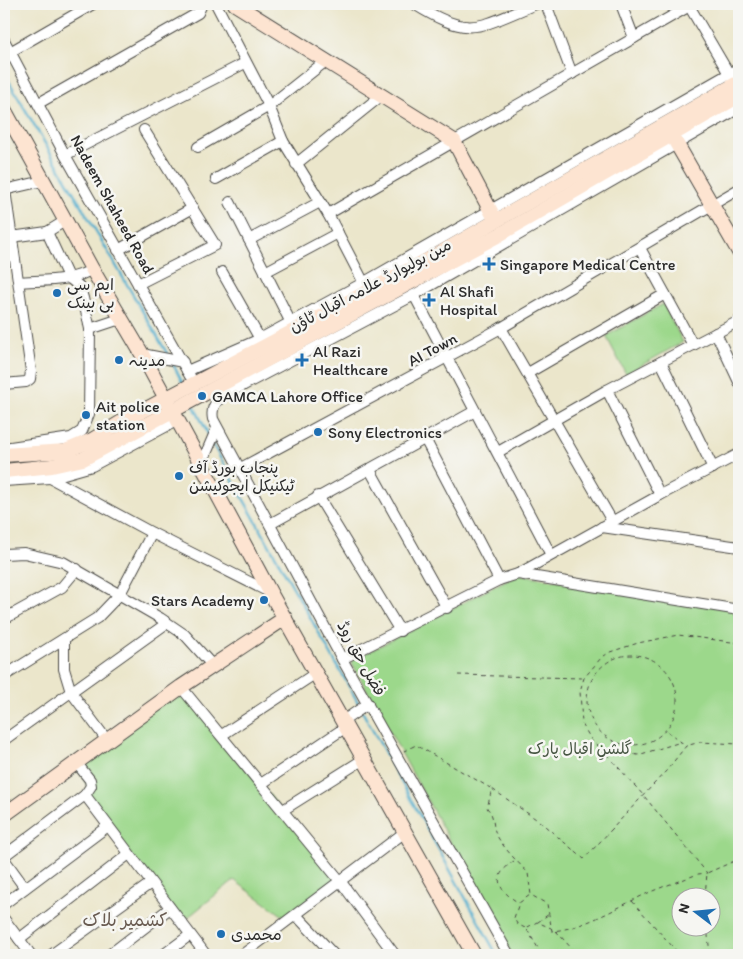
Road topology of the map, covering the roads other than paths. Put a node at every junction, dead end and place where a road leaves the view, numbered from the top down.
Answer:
1 (93, 4) edge
2 (202, 4) edge
3 (216, 4) edge
4 (235, 4) edge
5 (414, 4) edge
6 (536, 4) edge
7 (546, 4) edge
8 (621, 4) edge
9 (690, 4) edge
10 (634, 38) junction
11 (4, 40) edge
12 (10, 52) junction
13 (327, 60) junction
14 (245, 63) junction
15 (739, 68) edge
16 (572, 74) junction
17 (736, 84) edge
18 (382, 94) junction
19 (39, 103) junction
20 (268, 106) junction
21 (739, 108) edge
22 (4, 110) edge
23 (144, 130) dead end
24 (670, 134) junction
25 (283, 141) junction
26 (454, 141) junction
27 (198, 147) dead end
28 (65, 155) junction
29 (296, 164) junction
30 (216, 179) dead end
31 (43, 181) junction
32 (739, 189) edge
33 (5, 190) edge
34 (230, 202) dead end
35 (320, 202) junction
36 (711, 206) junction
37 (193, 208) junction
38 (328, 214) junction
39 (494, 216) junction
40 (65, 221) junction
41 (47, 232) junction
42 (338, 233) junction
43 (8, 238) edge
44 (249, 240) junction
45 (640, 248) junction
46 (118, 250) junction
47 (8, 251) edge
48 (739, 252) edge
49 (92, 269) junction
50 (222, 272) dead end
51 (265, 272) junction
52 (68, 277) junction
53 (19, 282) junction
54 (138, 284) junction
55 (366, 288) junction
56 (665, 294) junction
57 (414, 295) junction
58 (120, 318) junction
59 (290, 321) junction
60 (739, 321) edge
61 (501, 328) junction
62 (90, 329) junction
63 (716, 333) junction
64 (260, 339) junction
65 (693, 345) junction
66 (142, 354) junction
67 (446, 358) junction
68 (661, 362) junction
69 (183, 365) junction
70 (528, 373) junction
71 (240, 381) junction
72 (739, 382) edge
73 (4, 384) edge
74 (193, 385) junction
75 (607, 390) junction
76 (171, 396) junction
77 (475, 411) junction
78 (177, 414) junction
79 (554, 422) junction
80 (215, 432) junction
81 (87, 435) junction
82 (425, 439) junction
83 (4, 448) edge
84 (498, 452) junction
85 (739, 454) edge
86 (4, 455) edge
87 (204, 459) junction
88 (32, 468) junction
89 (713, 468) junction
90 (239, 469) junction
91 (370, 470) junction
92 (4, 471) edge
93 (50, 478) junction
94 (4, 481) edge
95 (660, 495) junction
96 (318, 496) junction
97 (612, 521) junction
98 (270, 524) junction
99 (602, 527) junction
100 (152, 533) junction
101 (739, 547) edge
102 (4, 554) edge
103 (551, 555) junction
104 (77, 569) junction
105 (518, 574) junction
106 (498, 580) junction
107 (120, 594) junction
108 (272, 594) junction
109 (447, 608) junction
110 (739, 610) edge
111 (285, 618) junction
112 (4, 619) edge
113 (167, 623) junction
114 (400, 631) junction
115 (64, 639) junction
116 (342, 658) junction
117 (212, 665) junction
118 (316, 673) junction
119 (4, 676) edge
120 (180, 687) junction
121 (71, 692) junction
122 (366, 706) junction
123 (348, 720) junction
124 (222, 735) junction
125 (106, 739) junction
126 (4, 740) edge
127 (364, 758) junction
128 (75, 761) junction
129 (262, 784) junction
130 (84, 795) junction
131 (283, 810) junction
132 (4, 815) edge
133 (108, 826) junction
134 (405, 832) junction
135 (129, 854) junction
136 (4, 857) edge
137 (342, 882) junction
138 (151, 883) junction
139 (25, 888) junction
140 (4, 904) edge
141 (170, 908) junction
142 (297, 916) junction
143 (4, 918) edge
144 (190, 935) junction
145 (19, 939) junction
146 (31, 955) edge
147 (51, 955) edge
148 (109, 955) edge
149 (163, 955) edge
150 (206, 955) edge
151 (242, 955) edge
152 (334, 955) edge
153 (395, 955) edge
154 (474, 955) edge
155 (509, 955) edge

1 - 12 street
2 - 19 street
3 - 14 street
4 - 13 main road
5 - 6 street
7 - 16 street
8 - 10 street
9 - 10 street
9 - 17 street
10 - 16 street
11 - 12 street, Nadeem Shaheed Road
12 - 19 street, Nadeem Shaheed Road
13 - 18 main road
13 - 20 street
14 - 20 street
14 - 28 street
15 - 17 street
16 - 26 street
17 - 24 main road, مین بولیوارڈ علامہ اقبال ٹاؤن
17 - 39 street
18 - 26 main road
18 - 29 street
19 - 28 street, Nadeem Shaheed Road
20 - 25 street
20 - 27 street
21 - 24 street
22 - 31 main road
23 - 37 street
24 - 36 main road
24 - 39 main road, مین بولیوارڈ علامہ اقبال ٹاؤن
24 - 57 street
24 - 71 main road, مین بولیوارڈ علامہ اقبال ٹاؤن
25 - 29 street
25 - 30 street
26 - 38 street
26 - 39 main road
28 - 46 street, Nadeem Shaheed Road
29 - 35 street
31 - 33 street
31 - 40 main road
32 - 36 street, AI Town
33 - 43 street
34 - 44 street
35 - 38 street
35 - 44 street
36 - 45 street, AI Town
36 - 48 main road
37 - 46 street
37 - 54 street
38 - 42 street
39 - 55 main road, مین بولیوارڈ علامہ اقبال ٹاؤن
40 - 41 street
40 - 49 main road
41 - 43 street
41 - 52 street
42 - 51 street
42 - 55 street
43 - 47 street
44 - 51 street
45 - 56 street
45 - 61 street, AI Town
46 - 54 street, Nadeem Shaheed Road
47 - 53 street
49 - 52 street
49 - 58 main road
50 - 64 street
51 - 59 street
52 - 53 street
52 - 62 street
53 - 73 street
54 - 69 street, Nadeem Shaheed Road
55 - 59 street
55 - 74 main road, مین بولیوارڈ علامہ اقبال ٹاؤن
56 - 65 street
56 - 70 street
57 - 67 street
57 - 71 street
58 - 62 street
58 - 66 main road
59 - 64 street
60 - 63 street
61 - 67 street, AI Town
61 - 70 street
62 - 81 street
63 - 65 street
63 - 72 street
64 - 69 street
65 - 68 street
66 - 69 street
66 - 76 main road
67 - 77 street
67 - 90 street, AI Town
68 - 75 street
68 - 89 street
69 - 74 street, Nadeem Shaheed Road
70 - 79 street
71 - 78 main road, مین بولیوارڈ علامہ اقبال ٹاؤن
71 - 80 street, فضل حق روڈ
74 - 76 main road, مین بولیوارڈ علامہ اقبال ٹاؤن
75 - 79 street
75 - 95 street
76 - 78 main road
76 - 81 main road
77 - 82 street
77 - 84 street
78 - 87 main road
78 - 88 main road, مین بولیوارڈ علامہ اقبال ٹاؤن
78 - 93 street
79 - 84 street
79 - 97 street
80 - 87 street
80 - 90 street, فضل حق روڈ
81 - 83 street
81 - 86 main road
82 - 91 street
82 - 106 street
84 - 103 street
85 - 89 street
87 - 108 main road
88 - 92 main road, مین بولیوارڈ علامہ اقبال ٹاؤن
88 - 93 street
89 - 95 street
90 - 98 street, فضل حق روڈ
91 - 96 street
91 - 109 street
93 - 94 street
93 - 100 street
95 - 97 street
96 - 98 street
96 - 114 street
97 - 99 street
98 - 116 street, فضل حق روڈ
99 - 101 street
99 - 103 street
100 - 107 street
100 - 108 street
102 - 104 street
103 - 105 street
104 - 107 street
104 - 112 street
105 - 106 street
105 - 110 street
106 - 109 street
107 - 113 street
107 - 115 street
108 - 111 main road
109 - 114 street
111 - 117 main road
111 - 118 main road
113 - 117 street
113 - 121 street
114 - 116 street
115 - 119 street
115 - 121 street
116 - 122 street, فضل حق روڈ
117 - 120 main road
118 - 123 main road
118 - 124 street
120 - 124 street
120 - 125 main road
121 - 125 street
121 - 126 street
122 - 123 street
122 - 155 street, فضل حق روڈ
123 - 127 main road
123 - 129 street
124 - 129 street
125 - 128 main road
127 - 131 street
127 - 134 main road
128 - 130 street
128 - 132 main road
129 - 131 street
130 - 133 street
130 - 136 street
131 - 137 street
133 - 135 street
133 - 139 street
134 - 137 street
134 - 154 main road
135 - 138 street
135 - 145 street
136 - 139 street
137 - 142 street
137 - 153 street
138 - 141 street
138 - 147 street
139 - 140 street
141 - 144 street
141 - 148 street
142 - 151 street
142 - 152 street
143 - 145 street
144 - 149 street
144 - 150 street
145 - 146 street

